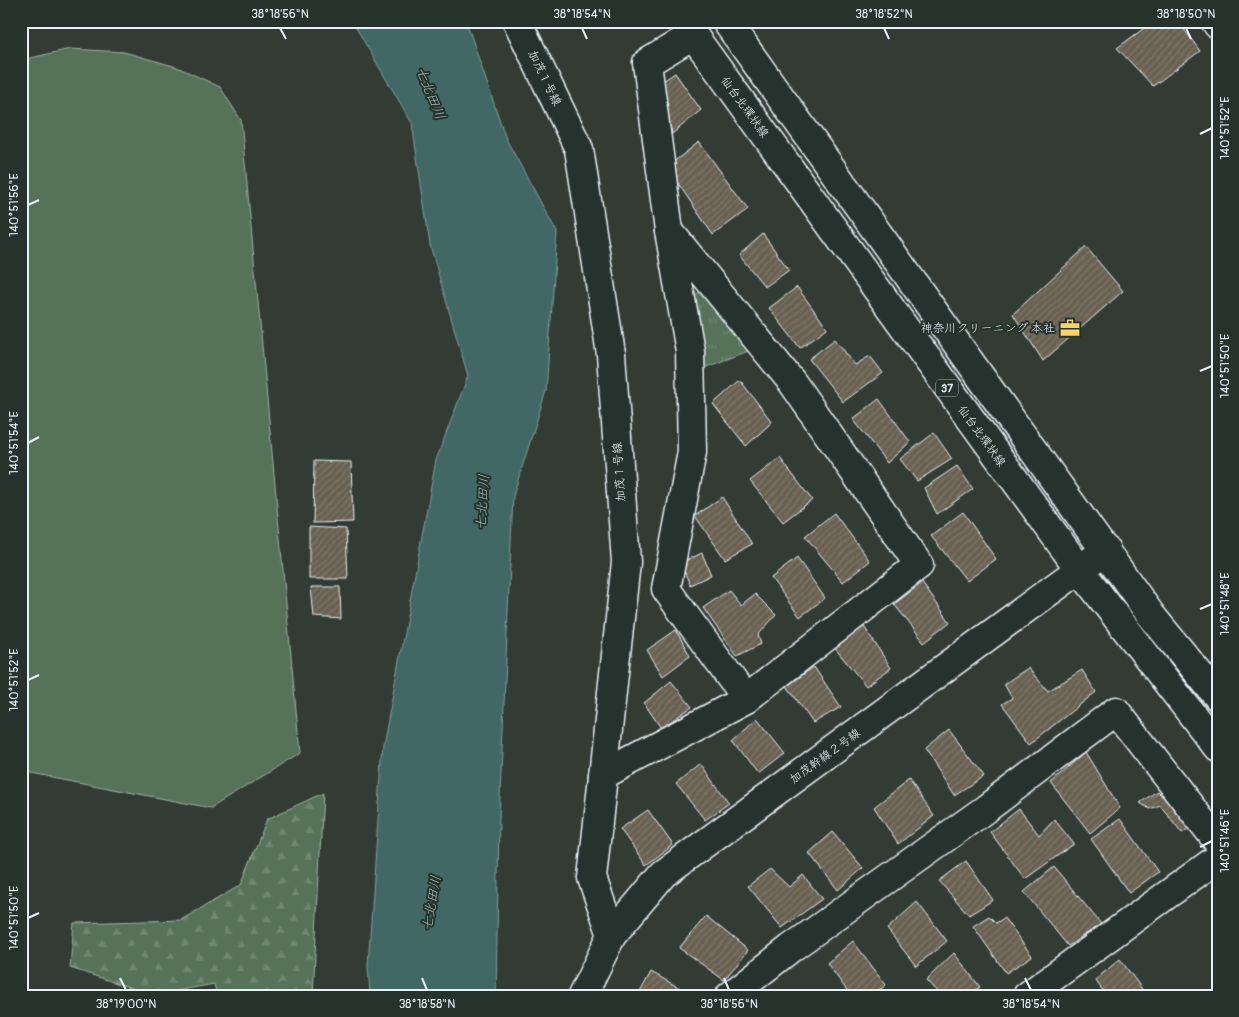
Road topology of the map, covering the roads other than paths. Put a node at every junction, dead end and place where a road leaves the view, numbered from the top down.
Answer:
1 (517, 21) edge
2 (726, 21) edge
3 (1215, 21) edge
4 (1218, 25) edge
5 (688, 28) edge
6 (670, 231) junction
7 (1106, 550) junction
8 (1080, 570) junction
9 (1218, 697) edge
10 (746, 699) junction
11 (1218, 748) edge
12 (603, 775) junction
13 (1218, 842) edge
14 (1218, 858) edge
15 (612, 935) junction
16 (582, 996) edge
17 (730, 996) edge
18 (1027, 996) edge

1 - 12 street, 加茂１号線
2 - 7 street
3 - 4 street
5 - 6 street
5 - 8 street, 仙台北環状線 / 37
6 - 10 street
6 - 10 street
7 - 8 street, 加茂幹線２号線
7 - 9 street
8 - 11 street, 仙台北環状線 / 37
8 - 15 street, 加茂幹線２号線
10 - 12 street
12 - 15 street, 加茂１号線
13 - 17 street
14 - 18 street
15 - 16 street, 加茂幹線２号線

